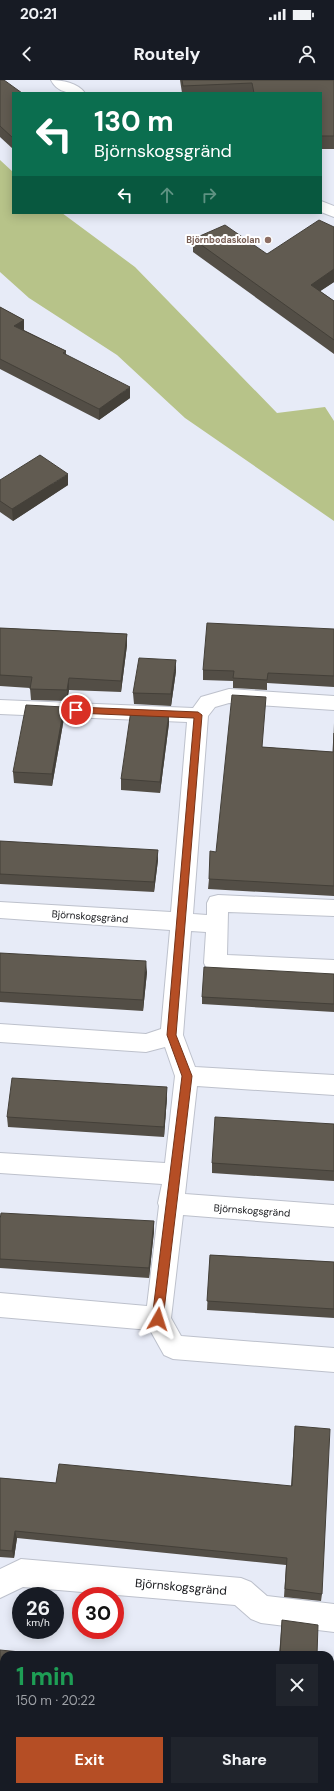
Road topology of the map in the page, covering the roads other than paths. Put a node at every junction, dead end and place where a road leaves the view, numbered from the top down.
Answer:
1 (58, 80) edge
2 (76, 92) edge
3 (322, 206) edge
4 (334, 212) edge
5 (334, 703) edge
6 (0, 708) edge
7 (198, 715) junction
8 (334, 908) edge
9 (0, 910) edge
10 (181, 922) junction
11 (217, 924) junction
12 (334, 969) edge
13 (0, 1034) edge
14 (172, 1035) junction
15 (187, 1076) junction
16 (334, 1085) edge
17 (0, 1163) edge
18 (174, 1174) junction
19 (170, 1204) junction
20 (334, 1216) edge
21 (0, 1305) edge
22 (158, 1319) junction
23 (334, 1360) edge
24 (0, 1584) edge
25 (334, 1618) edge

1 - 2 street
3 - 4 street
5 - 7 street
6 - 7 street
7 - 10 street
8 - 11 street
9 - 10 street, Björnskogsgränd
10 - 11 street, Björnskogsgränd
10 - 14 street
11 - 12 street
13 - 14 street
14 - 15 street
15 - 16 street
15 - 18 street
17 - 18 street
18 - 19 street
19 - 20 street, Björnskogsgränd
19 - 22 street
21 - 22 street
22 - 23 street
24 - 25 street, Björnskogsgränd

